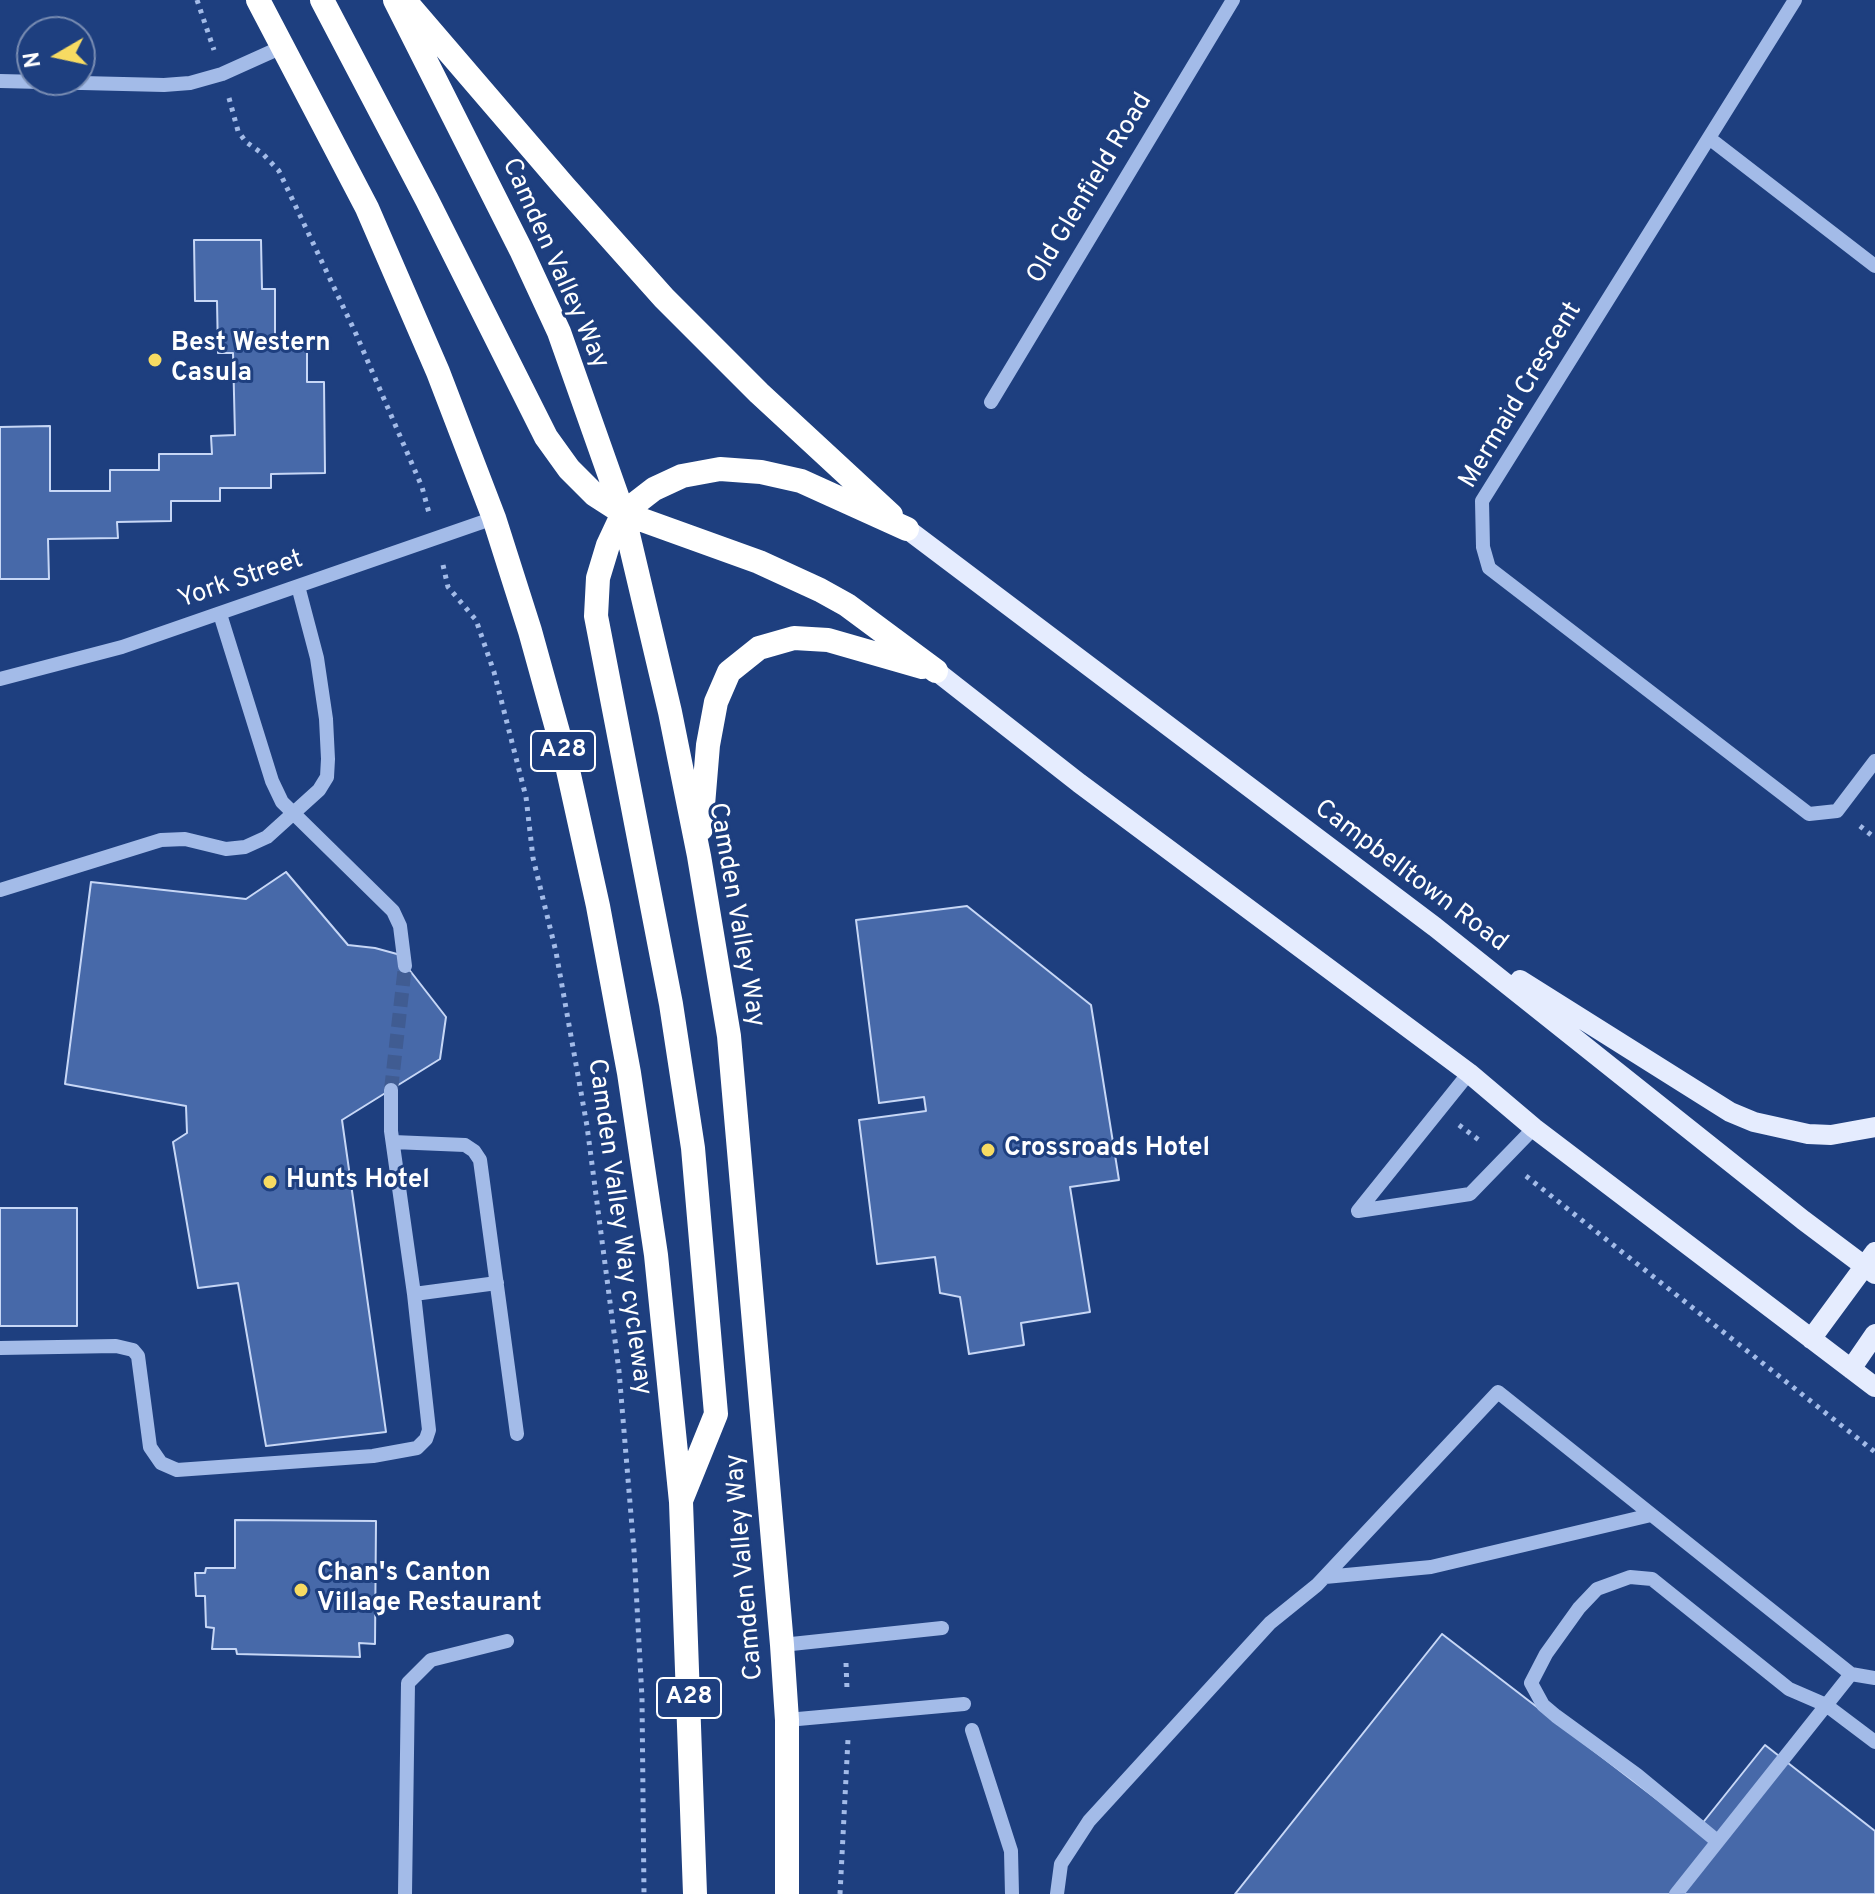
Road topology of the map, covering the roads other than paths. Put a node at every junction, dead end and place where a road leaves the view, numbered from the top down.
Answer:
1 (258, 0) edge
2 (322, 0) edge
3 (395, 0) edge
4 (405, 0) edge
5 (1233, 0) edge
6 (1795, 0) edge
7 (282, 47) junction
8 (0, 81) edge
9 (1709, 138) junction
10 (1875, 266) edge
11 (991, 402) dead end
12 (623, 513) junction
13 (494, 518) junction
14 (907, 529) junction
15 (298, 586) junction
16 (220, 614) junction
17 (936, 671) junction
18 (0, 679) edge
19 (1875, 761) edge
20 (293, 815) junction
21 (699, 856) junction
22 (0, 890) edge
23 (1435, 927) junction
24 (405, 966) tunnel mouth
25 (1469, 1073) junction
26 (391, 1090) tunnel mouth
27 (1875, 1127) edge
28 (1534, 1128) junction
29 (393, 1142) junction
30 (1872, 1264) edge
31 (497, 1283) junction
32 (414, 1294) junction
33 (1875, 1334) edge
34 (1811, 1339) junction
35 (0, 1348) edge
36 (1851, 1369) junction
37 (1875, 1387) edge
38 (517, 1434) dead end
39 (681, 1502) junction
40 (1651, 1515) junction
41 (1325, 1577) junction
42 (942, 1628) dead end
43 (507, 1641) dead end
44 (782, 1645) junction
45 (1851, 1674) junction
46 (1875, 1678) edge
47 (964, 1704) dead end
48 (1826, 1705) junction
49 (787, 1720) junction
50 (972, 1730) dead end
51 (1875, 1742) edge
52 (1717, 1841) junction
53 (405, 1894) edge
54 (695, 1894) edge
55 (787, 1894) edge
56 (1012, 1894) edge
57 (1057, 1894) edge
58 (1676, 1894) edge

1 - 7 highway, A28
2 - 12 highway
3 - 12 highway, Camden Valley Way
4 - 14 highway
5 - 11 street, Old Glenfield Road
6 - 9 street, Mermaid Crescent
7 - 8 street
7 - 13 highway, A28
9 - 10 street
9 - 19 street, Mermaid Crescent
12 - 14 highway
12 - 17 highway
12 - 21 highway, Camden Valley Way
12 - 39 highway
13 - 15 street, York Street
13 - 39 highway, A28
14 - 23 main road, Campbelltown Road
15 - 16 street, York Street
15 - 20 street
16 - 18 street, York Street
16 - 20 street
17 - 21 highway
17 - 25 main road
20 - 22 street
20 - 24 street
21 - 44 highway, Camden Valley Way
23 - 27 main road
23 - 30 main road, Campbelltown Road
25 - 28 main road
25 - 28 street
26 - 29 street
28 - 34 main road
29 - 31 street
29 - 32 street
30 - 34 main road
31 - 32 street
31 - 38 street
32 - 35 street
33 - 36 main road
34 - 36 main road
36 - 37 main road
39 - 54 highway, A28
40 - 41 street
40 - 41 street
40 - 45 street
41 - 57 street
42 - 44 street
43 - 53 street
44 - 49 highway, Camden Valley Way
45 - 46 street
45 - 48 street
47 - 49 street
48 - 51 street
48 - 52 street
48 - 52 street
49 - 55 highway, Camden Valley Way
50 - 56 street
52 - 58 street

